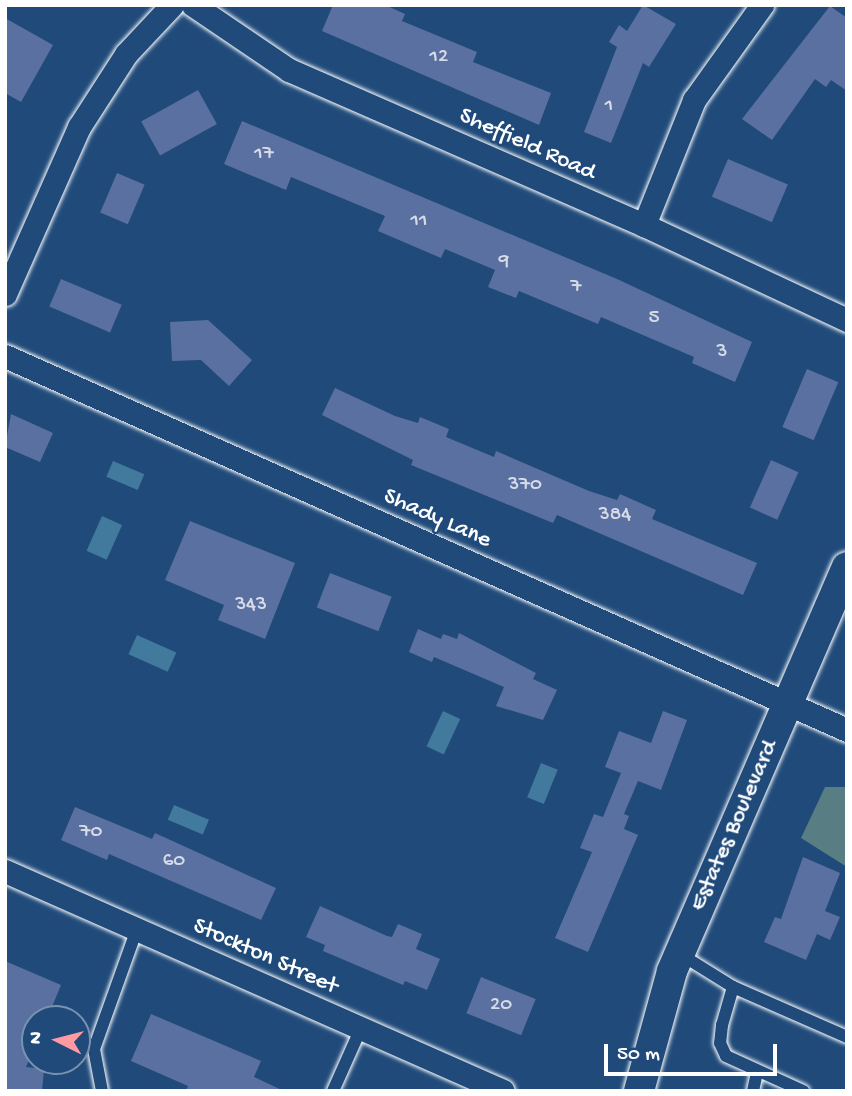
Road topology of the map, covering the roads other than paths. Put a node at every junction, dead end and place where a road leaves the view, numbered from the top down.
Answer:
1 (172, 5) edge
2 (193, 5) edge
3 (761, 5) edge
4 (644, 225) junction
5 (5, 294) edge
6 (847, 320) edge
7 (5, 356) edge
8 (847, 567) edge
9 (788, 705) junction
10 (847, 730) edge
11 (5, 871) edge
12 (137, 929) junction
13 (680, 954) junction
14 (733, 987) junction
15 (361, 1028) junction
16 (847, 1037) edge
17 (757, 1072) junction
18 (102, 1091) edge
19 (333, 1091) edge
20 (503, 1091) edge
21 (639, 1091) edge
22 (753, 1091) edge
23 (803, 1091) edge

1 - 5 street
2 - 4 street, Sheffield Road
3 - 4 street
4 - 6 street, Sheffield Road
7 - 9 street, Shady Lane
8 - 9 street, Estates Boulevard
9 - 10 street, Shady Lane
9 - 13 street, Estates Boulevard
11 - 12 street, Stockton Street
12 - 15 street, Stockton Street
12 - 18 lane
13 - 14 lane
13 - 21 street, Estates Boulevard
14 - 16 lane
14 - 17 lane
15 - 19 lane
15 - 20 street, Stockton Street
17 - 22 lane
17 - 23 lane

